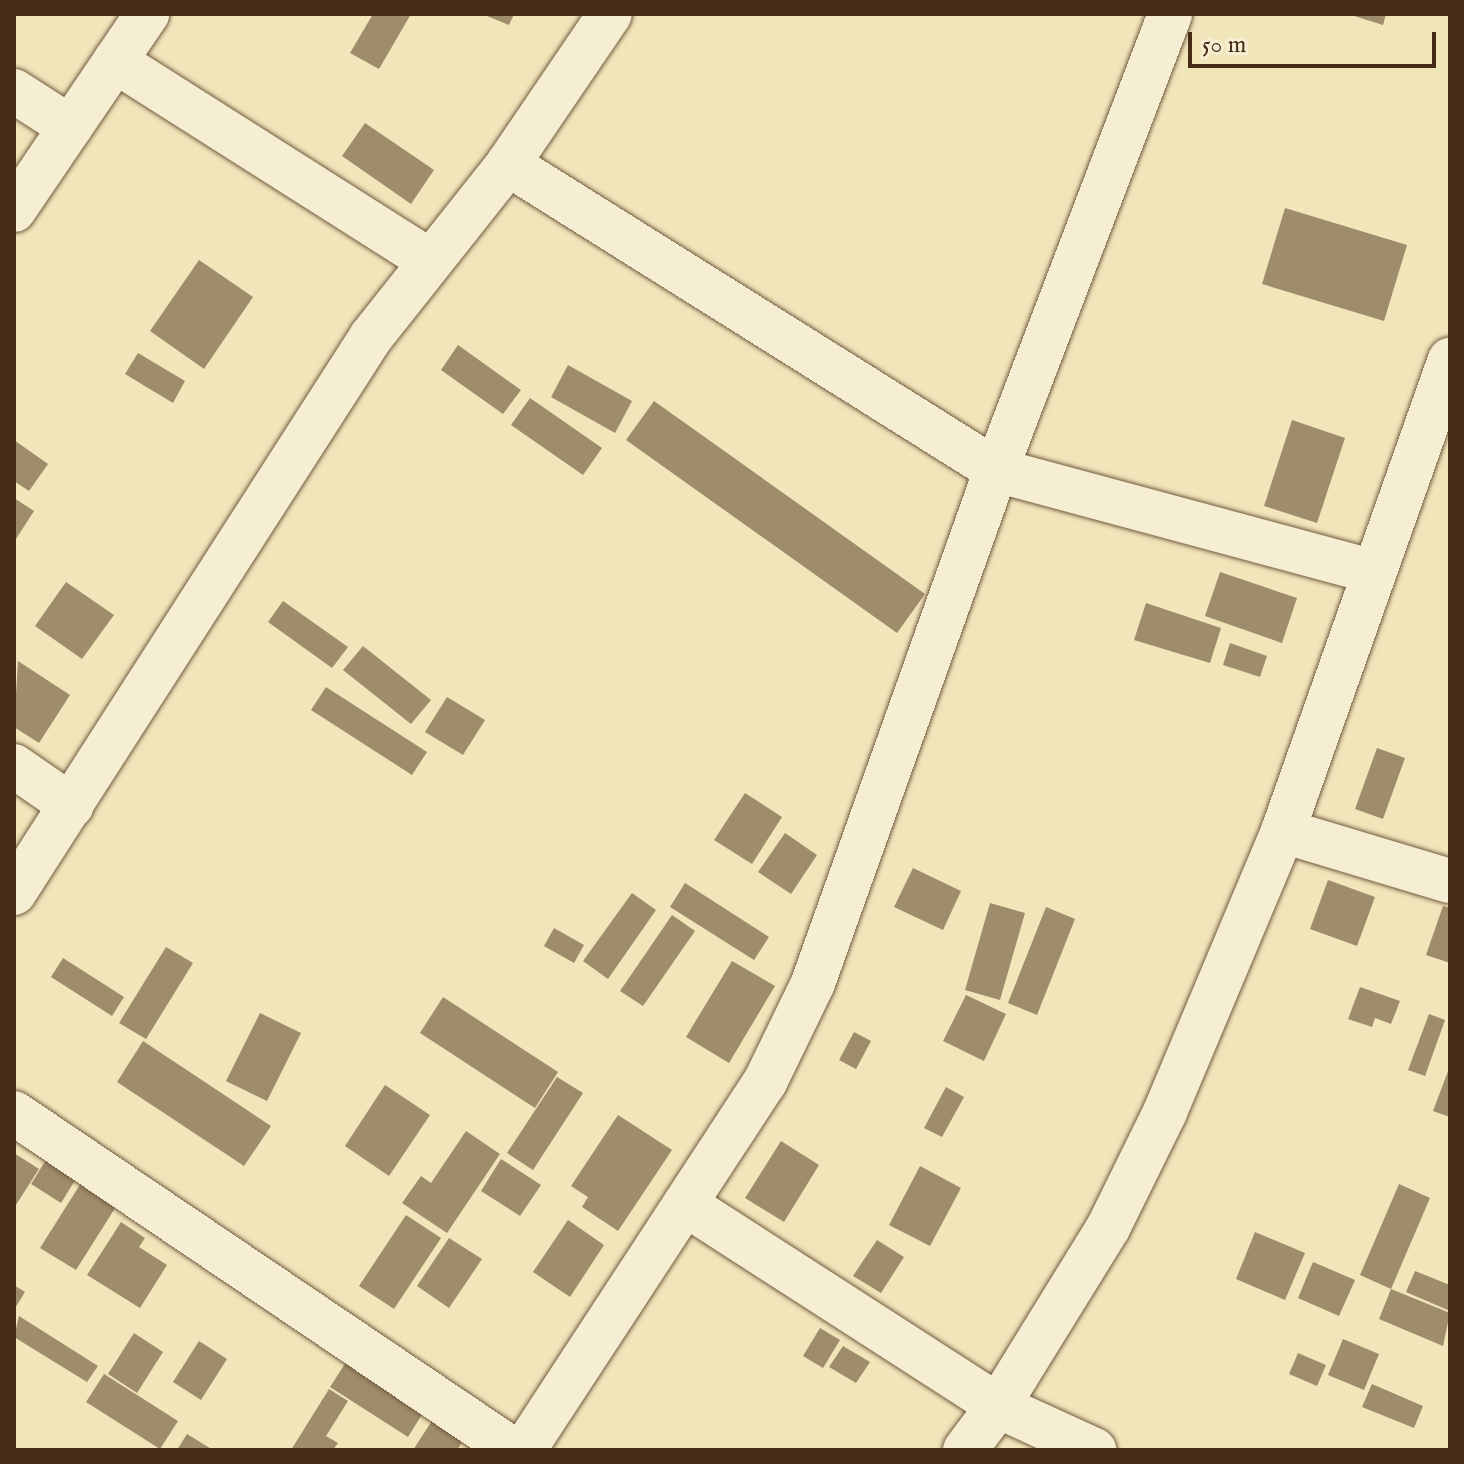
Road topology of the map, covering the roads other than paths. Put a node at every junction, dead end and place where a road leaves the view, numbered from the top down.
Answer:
1 (147, 14) edge
2 (610, 14) edge
3 (1170, 14) edge
4 (115, 61) junction
5 (14, 91) edge
6 (70, 127) junction
7 (508, 164) junction
8 (14, 210) edge
9 (427, 259) junction
10 (1450, 360) edge
11 (996, 470) junction
12 (1431, 471) edge
13 (1374, 572) junction
14 (14, 766) edge
15 (72, 806) junction
16 (1283, 831) junction
17 (1450, 881) edge
18 (14, 893) edge
19 (14, 1113) edge
20 (685, 1204) junction
21 (998, 1406) junction
22 (513, 1450) edge
23 (524, 1450) edge
24 (965, 1450) edge
25 (1094, 1450) edge

1 - 4 street
2 - 7 street
3 - 11 street
4 - 6 street
4 - 9 street
5 - 6 street
6 - 8 street
7 - 9 street
7 - 11 street
9 - 15 street
10 - 12 street
11 - 13 street
11 - 20 street
12 - 13 street
13 - 16 street
14 - 15 street
15 - 18 street
16 - 17 street
16 - 21 street
19 - 22 street
20 - 21 street
20 - 23 street
21 - 24 street
21 - 25 street

